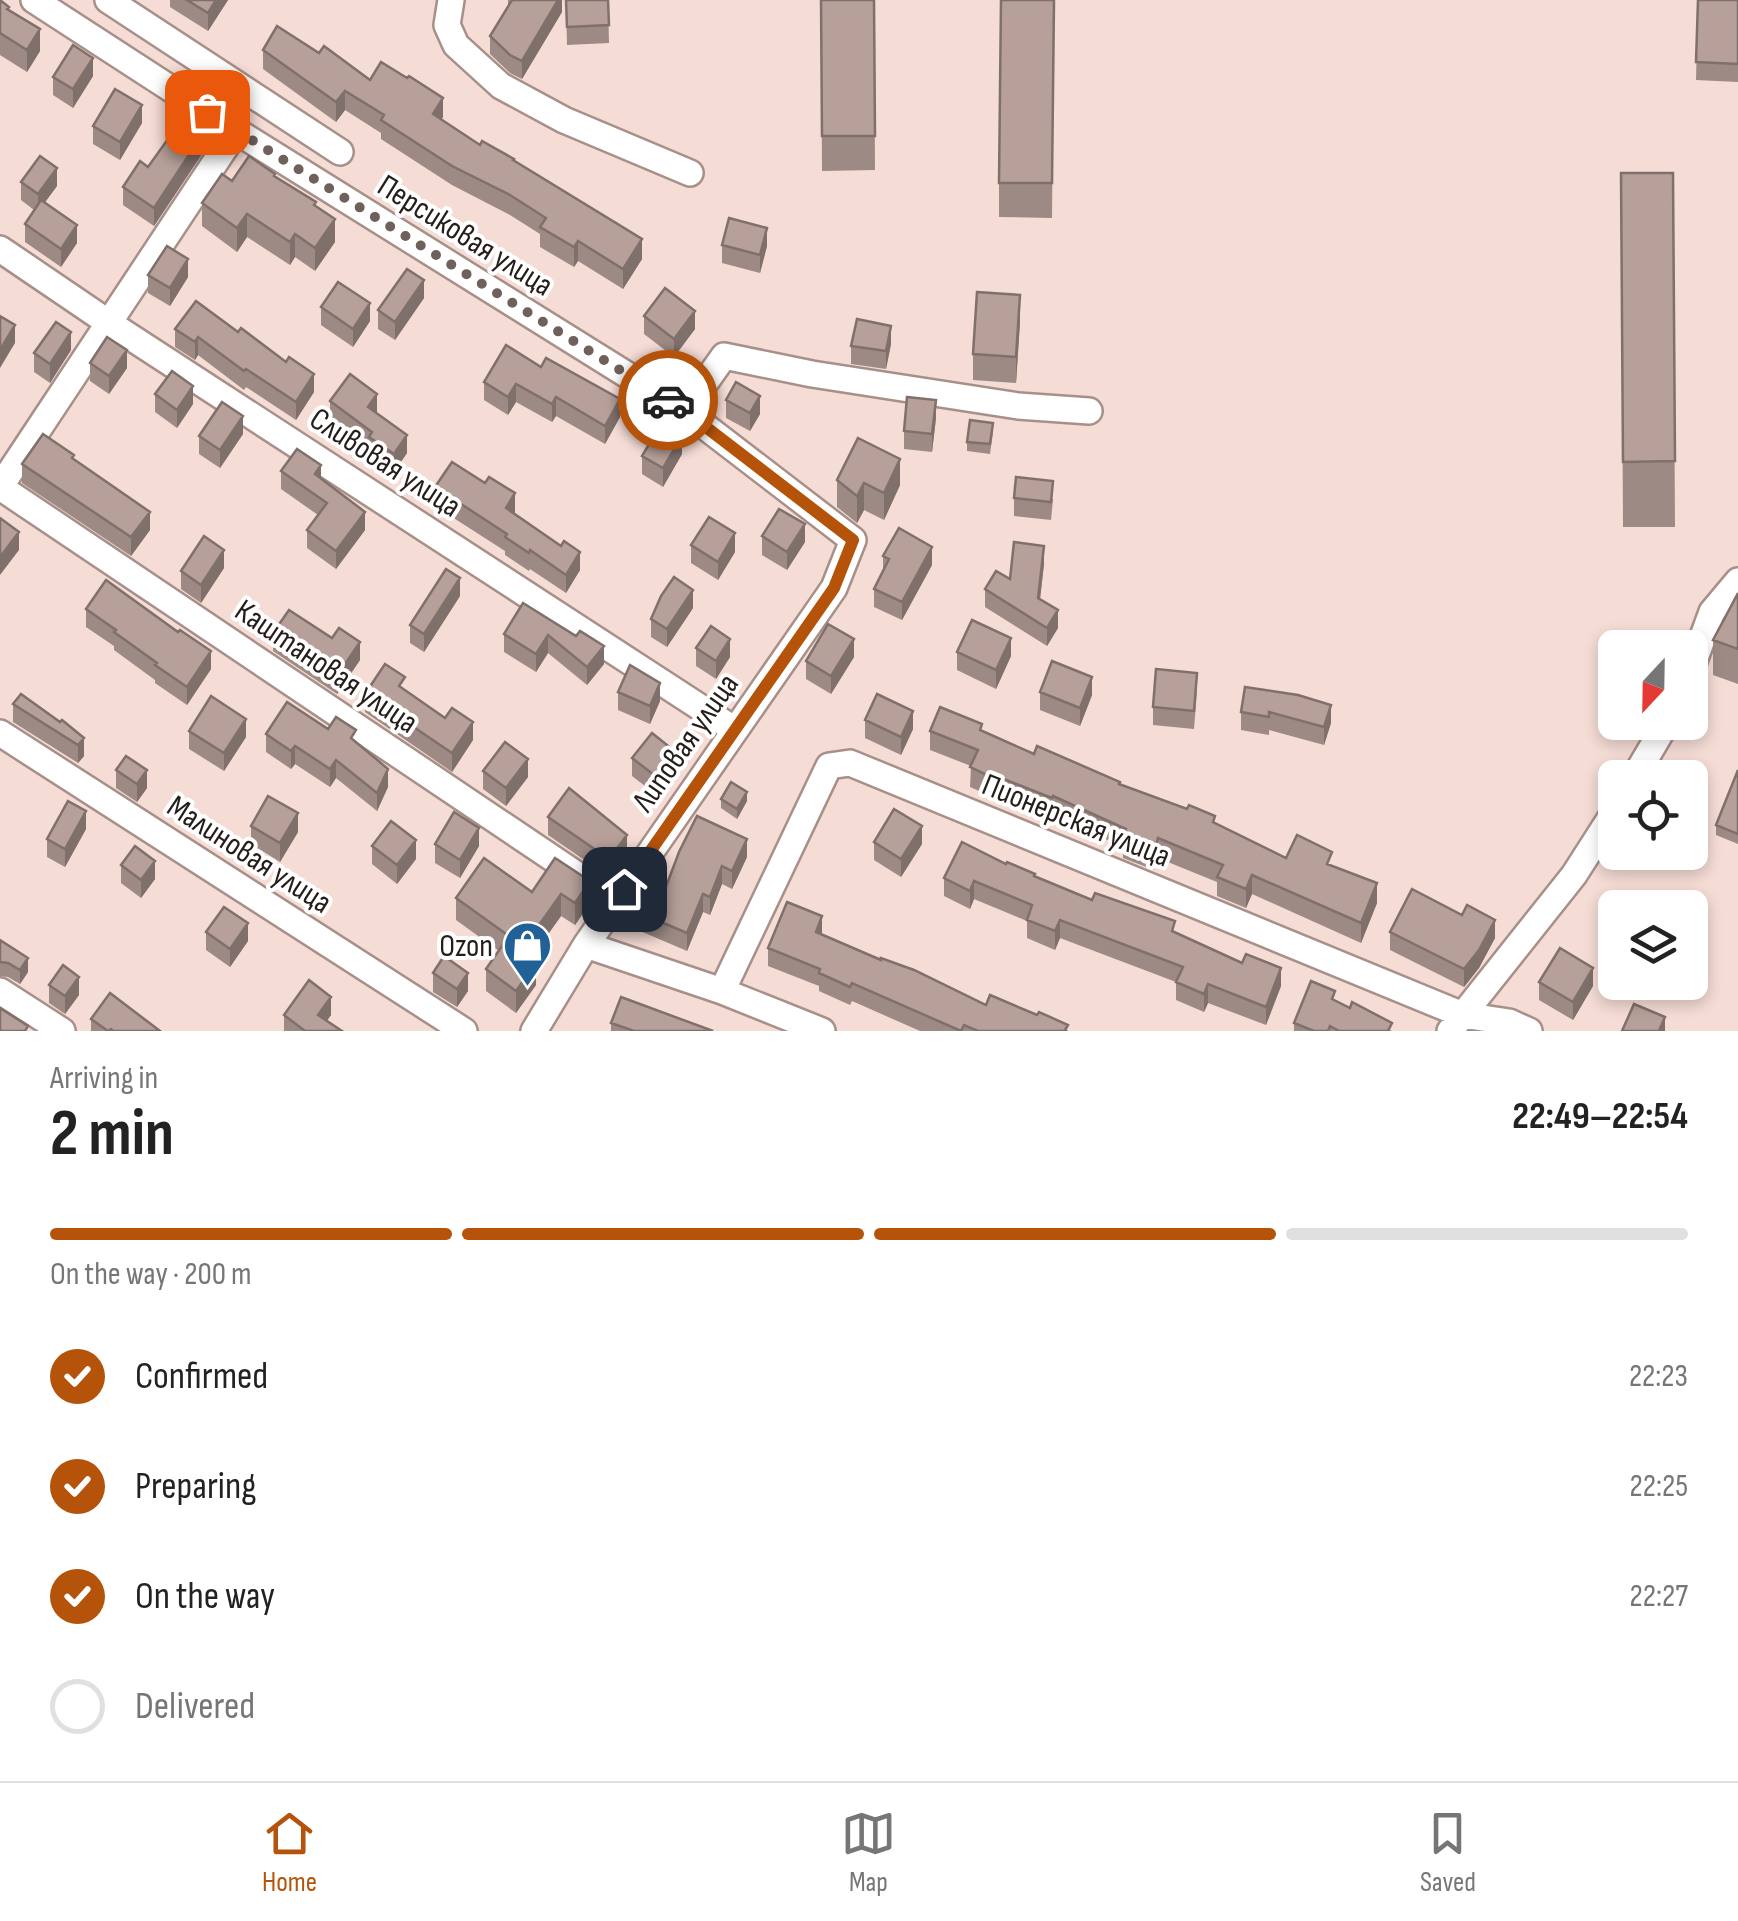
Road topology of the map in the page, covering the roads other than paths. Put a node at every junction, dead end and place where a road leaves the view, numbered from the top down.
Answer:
1 (34, 0) edge
2 (108, 0) edge
3 (451, 0) edge
4 (236, 131) junction
5 (340, 152) dead end
6 (690, 173) dead end
7 (0, 249) edge
8 (110, 324) junction
9 (685, 411) junction
10 (1089, 411) dead end
11 (0, 487) edge
12 (853, 540) joint
13 (1738, 581) edge
14 (1705, 630) edge
15 (736, 730) junction
16 (0, 733) edge
17 (1598, 838) edge
18 (616, 901) junction
19 (586, 945) junction
20 (722, 990) junction
21 (0, 991) edge
22 (1456, 1023) edge
23 (62, 1031) edge
24 (464, 1031) edge
25 (534, 1031) edge
26 (822, 1031) edge
27 (1530, 1031) edge

1 - 4 street, Персиковая улица
2 - 5 street
3 - 6 street
4 - 8 street
4 - 9 street, Персиковая улица
7 - 8 street, Сливовая улица
8 - 11 street
8 - 15 street, Сливовая улица
9 - 10 street
9 - 12 street, Персиковая улица
11 - 18 street, Каштановая улица
12 - 15 street, Липовая улица
13 - 14 street
15 - 18 street, Липовая улица
16 - 24 street, Малиновая улица
17 - 22 street
18 - 19 street, Липовая улица
19 - 20 street
19 - 25 street, Липовая улица
20 - 22 street, Пионерская улица
20 - 26 street
21 - 23 street
22 - 27 street, Пионерская улица

